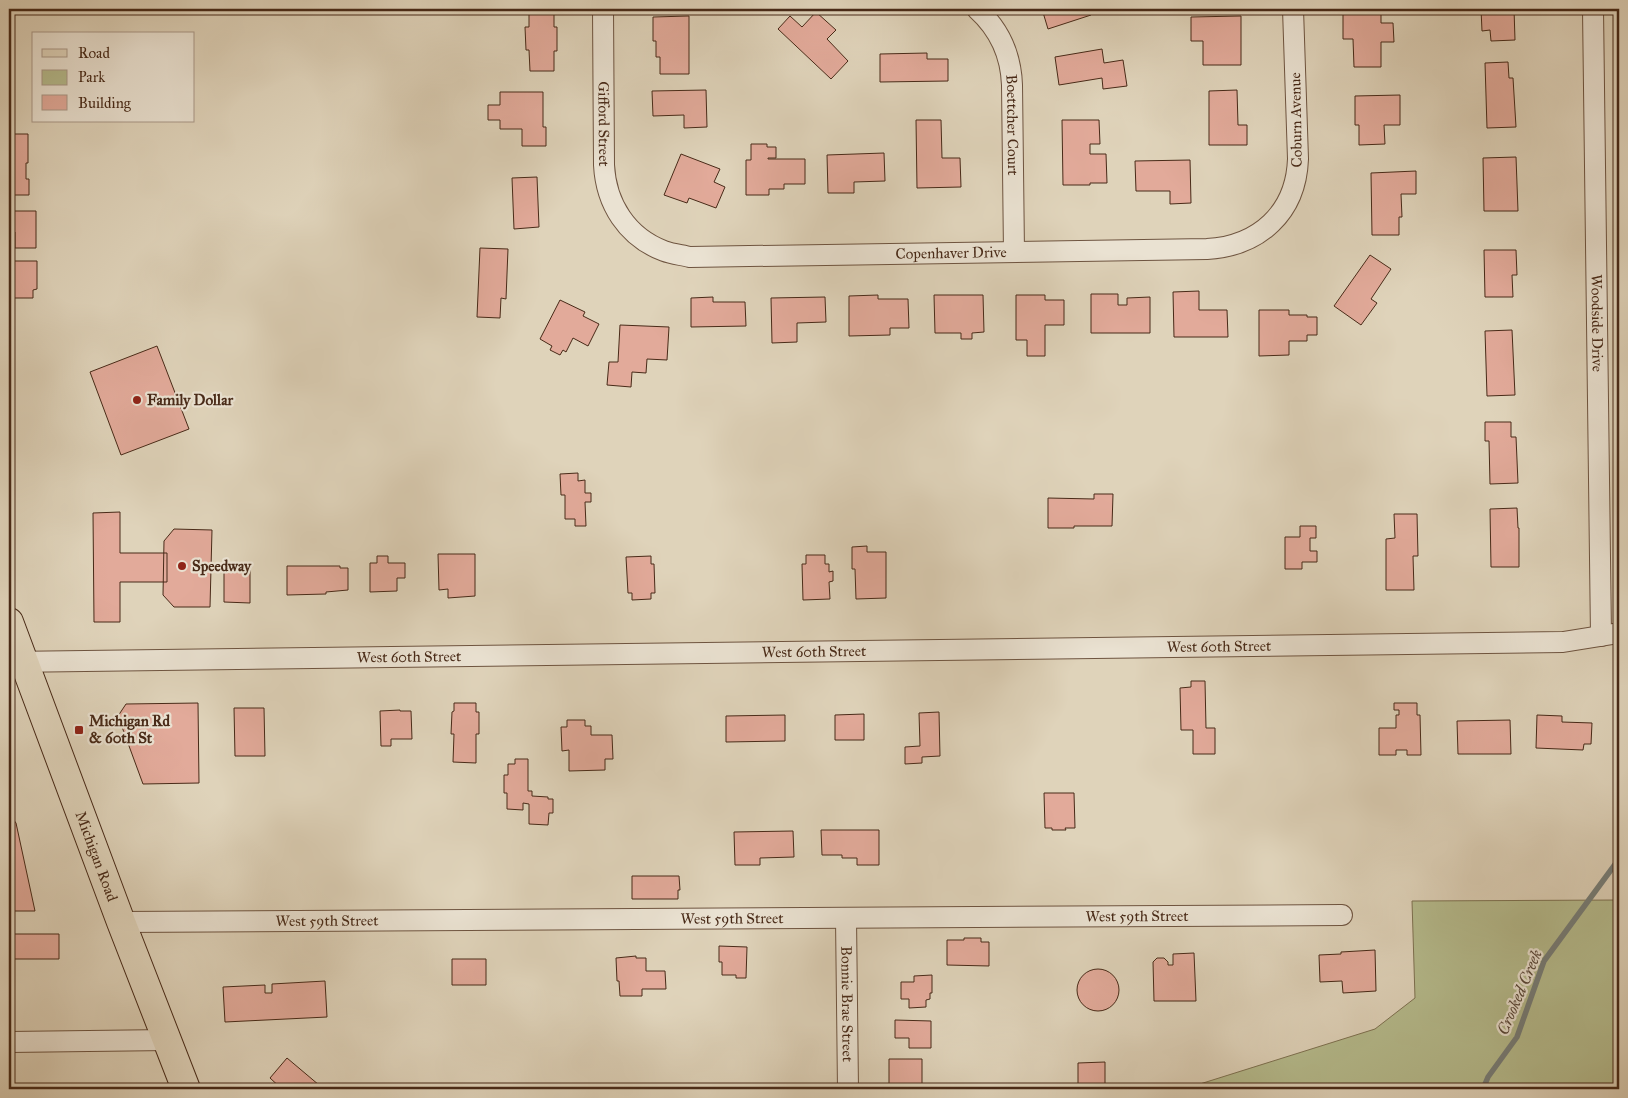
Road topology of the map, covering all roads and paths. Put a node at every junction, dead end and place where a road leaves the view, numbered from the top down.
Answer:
1 (603, 9) edge
2 (977, 9) edge
3 (1293, 9) edge
4 (1593, 9) edge
5 (1271, 224) joint
6 (631, 231) joint
7 (1014, 252) junction
8 (9, 622) edge
9 (1610, 635) edge
10 (16, 662) edge
11 (1342, 915) dead end
12 (846, 918) junction
13 (121, 922) junction
14 (168, 1040) junction
15 (9, 1042) edge
16 (186, 1089) edge
17 (848, 1089) edge

1 - 6 street, Gifford Street
2 - 7 street, Boettcher Court
3 - 5 street, Coburn Avenue
4 - 9 street, Woodside Drive
5 - 7 street, Copenhaver Drive
6 - 7 street, Copenhaver Drive
8 - 10 main road, Michigan Road
9 - 10 street, West 60th Street
10 - 13 main road, Michigan Road
11 - 12 street, West 59th Street
12 - 13 street, West 59th Street
12 - 17 street, Bonnie Brae Street
13 - 14 main road, Michigan Road
14 - 15 street
14 - 16 main road, Michigan Road

